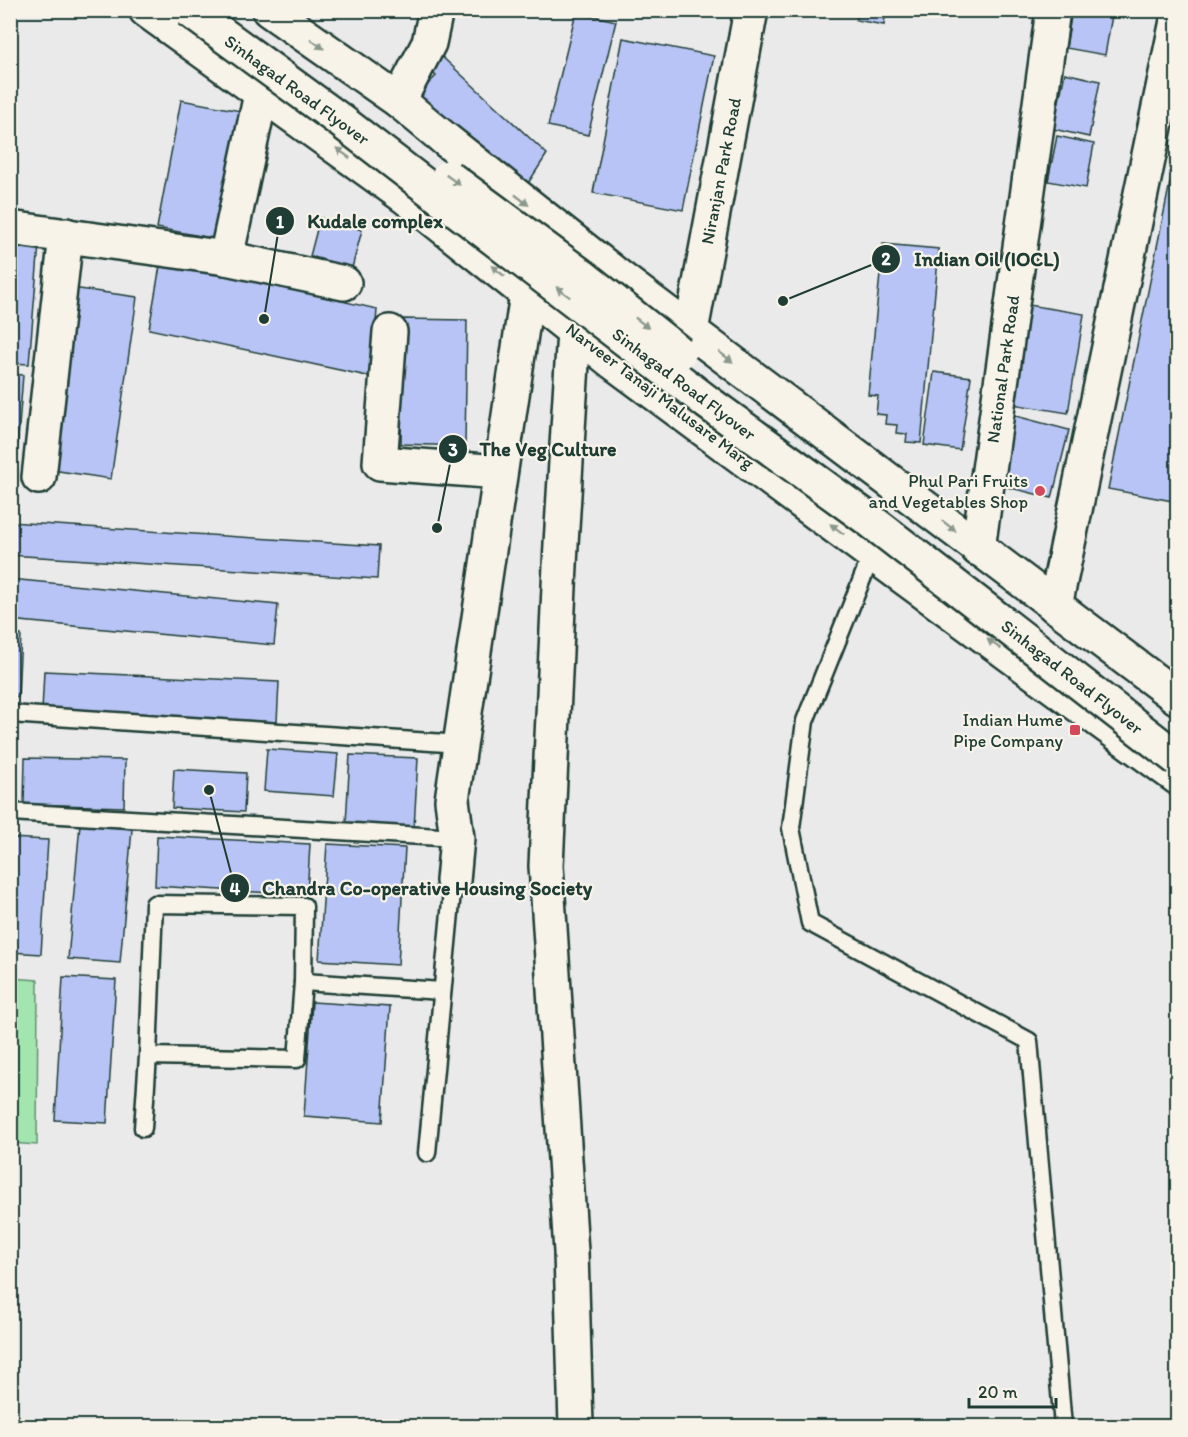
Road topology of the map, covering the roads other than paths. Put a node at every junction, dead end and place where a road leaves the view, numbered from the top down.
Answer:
1 (146, 10) edge
2 (189, 10) edge
3 (219, 10) edge
4 (268, 10) edge
5 (436, 10) edge
6 (751, 10) edge
7 (1053, 10) edge
8 (1178, 16) edge
9 (261, 94) junction
10 (399, 101) junction
11 (10, 228) edge
12 (66, 235) junction
13 (226, 258) junction
14 (619, 277) junction
15 (344, 283) dead end
16 (527, 294) junction
17 (574, 331) junction
18 (691, 331) junction
19 (390, 332) dead end
20 (851, 450) junction
21 (500, 472) junction
22 (39, 477) dead end
23 (808, 507) junction
24 (978, 549) junction
25 (872, 554) junction
26 (1055, 606) junction
27 (1178, 698) edge
28 (10, 714) edge
29 (1178, 734) edge
30 (461, 744) junction
31 (1178, 759) edge
32 (1178, 777) edge
33 (10, 812) edge
34 (457, 838) junction
35 (453, 881) joint
36 (303, 982) junction
37 (442, 991) junction
38 (148, 1056) junction
39 (143, 1128) dead end
40 (427, 1153) dead end
41 (576, 1426) edge
42 (1063, 1426) edge

1 - 9 main road, Narveer Tanaji Malusare Marg
31 -> 2 main road, Sinhagad Road Flyover, bridge
3 -> 29 main road, Sinhagad Road Flyover, bridge
4 -> 10 main road
5 - 10 main road
6 - 18 main road, Niranjan Park Road
7 - 24 main road, National Park Road
8 - 26 main road
9 - 13 main road
16 -> 9 main road, Narveer Tanaji Malusare Marg
10 -> 14 main road
11 - 12 main road
12 - 13 main road
12 - 22 main road
13 - 15 main road
14 - 17 main road
14 - 18 main road
16 - 17 main road, Narveer Tanaji Malusare Marg
16 - 21 main road
17 - 23 main road, Narveer Tanaji Malusare Marg
17 - 41 main road
18 -> 20 main road
19 - 21 main road
20 - 23 main road
20 -> 24 main road
21 - 30 main road
25 -> 23 main road, Narveer Tanaji Malusare Marg
24 - 26 main road
32 -> 25 main road, Narveer Tanaji Malusare Marg
25 - 42 lane
26 - 27 main road
28 - 30 lane
30 - 34 main road
33 - 34 lane
34 - 35 main road
35 - 37 lane
36 - 37 lane
36 - 38 lane
36 - 38 lane
37 - 40 lane
38 - 39 lane

